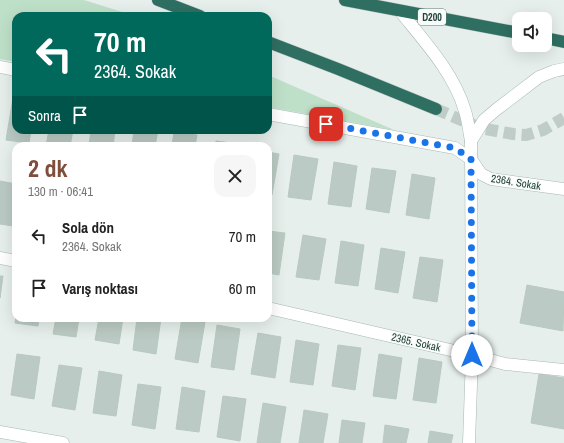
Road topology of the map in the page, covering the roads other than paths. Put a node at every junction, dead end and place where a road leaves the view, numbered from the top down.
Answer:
1 (158, 0) edge
2 (344, 0) edge
3 (400, 11) junction
4 (190, 12) edge
5 (512, 32) edge
6 (552, 39) edge
7 (564, 42) edge
8 (272, 44) edge
9 (0, 67) edge
10 (12, 69) edge
11 (564, 69) edge
12 (436, 109) tunnel mouth
13 (272, 115) edge
14 (471, 141) junction
15 (471, 159) junction
16 (564, 189) edge
17 (0, 258) edge
18 (12, 260) edge
19 (272, 309) edge
20 (472, 355) junction
21 (564, 370) edge
22 (0, 432) edge
23 (63, 443) edge
24 (469, 443) edge

1 - 4 highway
2 - 3 highway, D200
3 - 5 highway, D200
3 - 14 street
6 - 7 highway
8 - 12 highway
9 - 10 street
11 - 14 street
13 - 15 street, 2364. Sokak
14 - 15 street
15 - 16 street, 2364. Sokak
15 - 20 street
17 - 18 street
19 - 20 street, 2365. Sokak
20 - 21 street, 2365. Sokak
20 - 24 street
22 - 23 street

